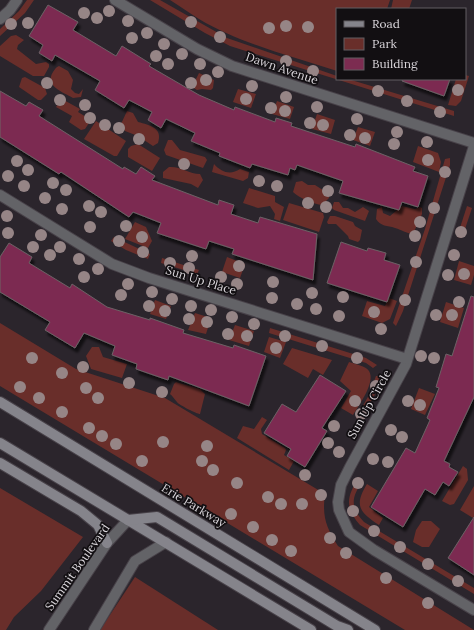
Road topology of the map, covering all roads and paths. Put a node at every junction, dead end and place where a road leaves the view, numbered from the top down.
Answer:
1 (17, 0) edge
2 (116, 0) edge
3 (0, 19) edge
4 (474, 143) edge
5 (474, 146) edge
6 (0, 195) edge
7 (407, 359) junction
8 (0, 402) edge
9 (0, 443) edge
10 (0, 463) edge
11 (128, 520) junction
12 (166, 542) junction
13 (107, 543) junction
14 (474, 610) edge
15 (49, 630) edge
16 (94, 630) edge
17 (311, 630) edge
18 (348, 630) edge
19 (375, 630) edge

1 - 3 street
2 - 4 street, Dawn Avenue
5 - 7 street, Sun Up Circle
6 - 7 street, Sun Up Place
7 - 14 street, Sun Up Circle
8 - 19 main road, Erie Parkway
9 - 11 main road
10 - 13 main road
11 - 12 main road
11 - 13 street, Summit Boulevard
11 - 18 main road
12 - 16 street
12 - 17 main road
13 - 15 street, Summit Boulevard

